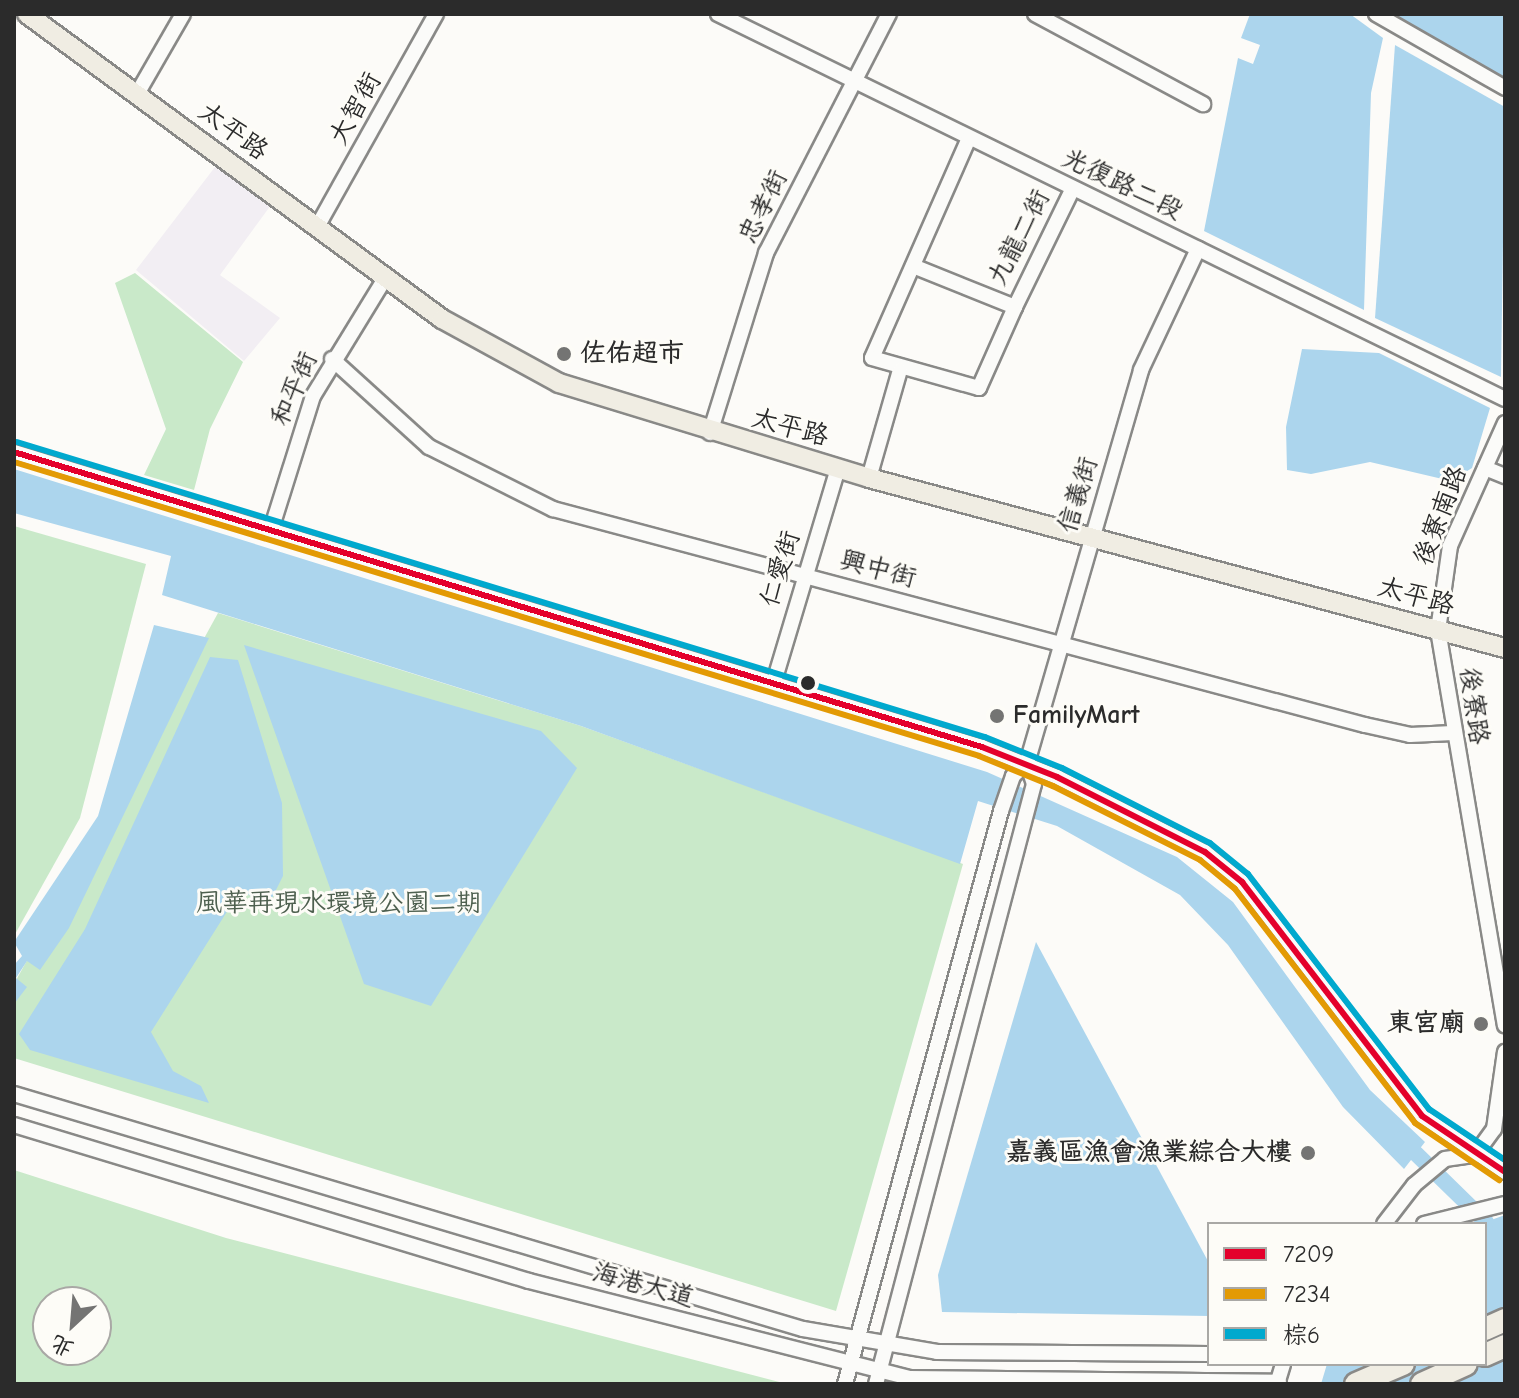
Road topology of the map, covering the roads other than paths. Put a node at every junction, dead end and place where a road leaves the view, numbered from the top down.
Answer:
1 (27, 14) edge
2 (183, 14) edge
3 (436, 14) edge
4 (718, 14) edge
5 (889, 14) edge
6 (1035, 14) edge
7 (1376, 14) edge
8 (854, 82) junction
9 (1505, 88) edge
10 (137, 94) junction
11 (1203, 104) dead end
12 (969, 138) junction
13 (1073, 188) junction
14 (317, 227) junction
15 (1198, 249) junction
16 (913, 266) junction
17 (386, 277) junction
18 (1015, 307) junction
19 (332, 359) junction
20 (900, 370) junction
21 (1505, 399) edge
22 (1505, 423) edge
23 (710, 433) junction
24 (14, 452) edge
25 (838, 468) junction
26 (1485, 468) junction
27 (1505, 476) edge
28 (869, 478) junction
29 (271, 530) junction
30 (1091, 539) junction
31 (804, 575) junction
32 (1438, 630) junction
33 (1060, 643) junction
34 (1505, 648) edge
35 (773, 685) junction
36 (1453, 733) junction
37 (1027, 763) junction
38 (1505, 1025) edge
39 (1505, 1052) edge
40 (14, 1094) edge
41 (14, 1125) edge
42 (1475, 1155) junction
43 (1505, 1172) edge
44 (1505, 1204) edge
45 (1386, 1222) edge
46 (1432, 1222) edge
47 (854, 1337) junction
48 (885, 1343) junction
49 (1207, 1345) edge
50 (1180, 1354) junction
51 (1207, 1354) edge
52 (849, 1365) junction
53 (1398, 1366) edge
54 (1462, 1366) edge
55 (878, 1378) edge
56 (1046, 1382) edge
57 (1278, 1383) edge
58 (845, 1384) edge
59 (1356, 1384) edge
60 (1422, 1384) edge

1 - 10 main road, 太平路
2 - 10 street
3 - 14 street, 大智街
4 - 8 street, 光復路二段
5 - 8 street, 忠孝街
6 - 11 street
7 - 9 street
8 - 12 street, 光復路二段
8 - 23 street, 忠孝街
10 - 14 main road, 太平路
12 - 13 street, 光復路二段
12 - 16 street
13 - 15 street, 光復路二段
13 - 18 street, 九龍二街
14 - 17 main road, 太平路
15 - 21 street, 光復路二段
15 - 30 street, 信義街
16 - 18 street, 九龍二街
16 - 20 street
17 - 19 street, 和平街
17 - 23 main road, 太平路
18 - 20 street
19 - 29 street, 和平街
19 - 31 street, 興中街
20 - 28 street
22 - 26 street, 後寮南路
23 - 25 main road, 太平路
24 - 29 street
25 - 28 main road, 太平路
25 - 31 street, 仁愛街
26 - 27 street
26 - 32 street, 後寮南路
28 - 30 main road, 太平路
29 - 35 street
30 - 32 main road, 太平路
30 - 33 street, 信義街
31 - 33 street, 興中街
31 - 35 street, 仁愛街
32 - 34 main road, 太平路
32 - 36 street, 後寮路
33 - 36 street, 興中街
33 - 37 street, 信義街
35 - 37 street
36 - 38 street, 後寮路
37 - 42 street
37 - 47 street
37 - 48 street
39 - 42 street
40 - 47 street, 海港大道
41 - 52 street, 海港大道
42 - 43 street
42 - 45 street
44 - 46 street
47 - 48 street, 海港大道
47 - 52 street
48 - 50 street, 海港大道
48 - 55 street
49 - 50 street
50 - 51 street, 海港大道
52 - 55 street, 海港大道
52 - 58 street
53 - 59 highway
54 - 60 highway
55 - 56 street, 海港大道
56 - 57 street, 海港大道

